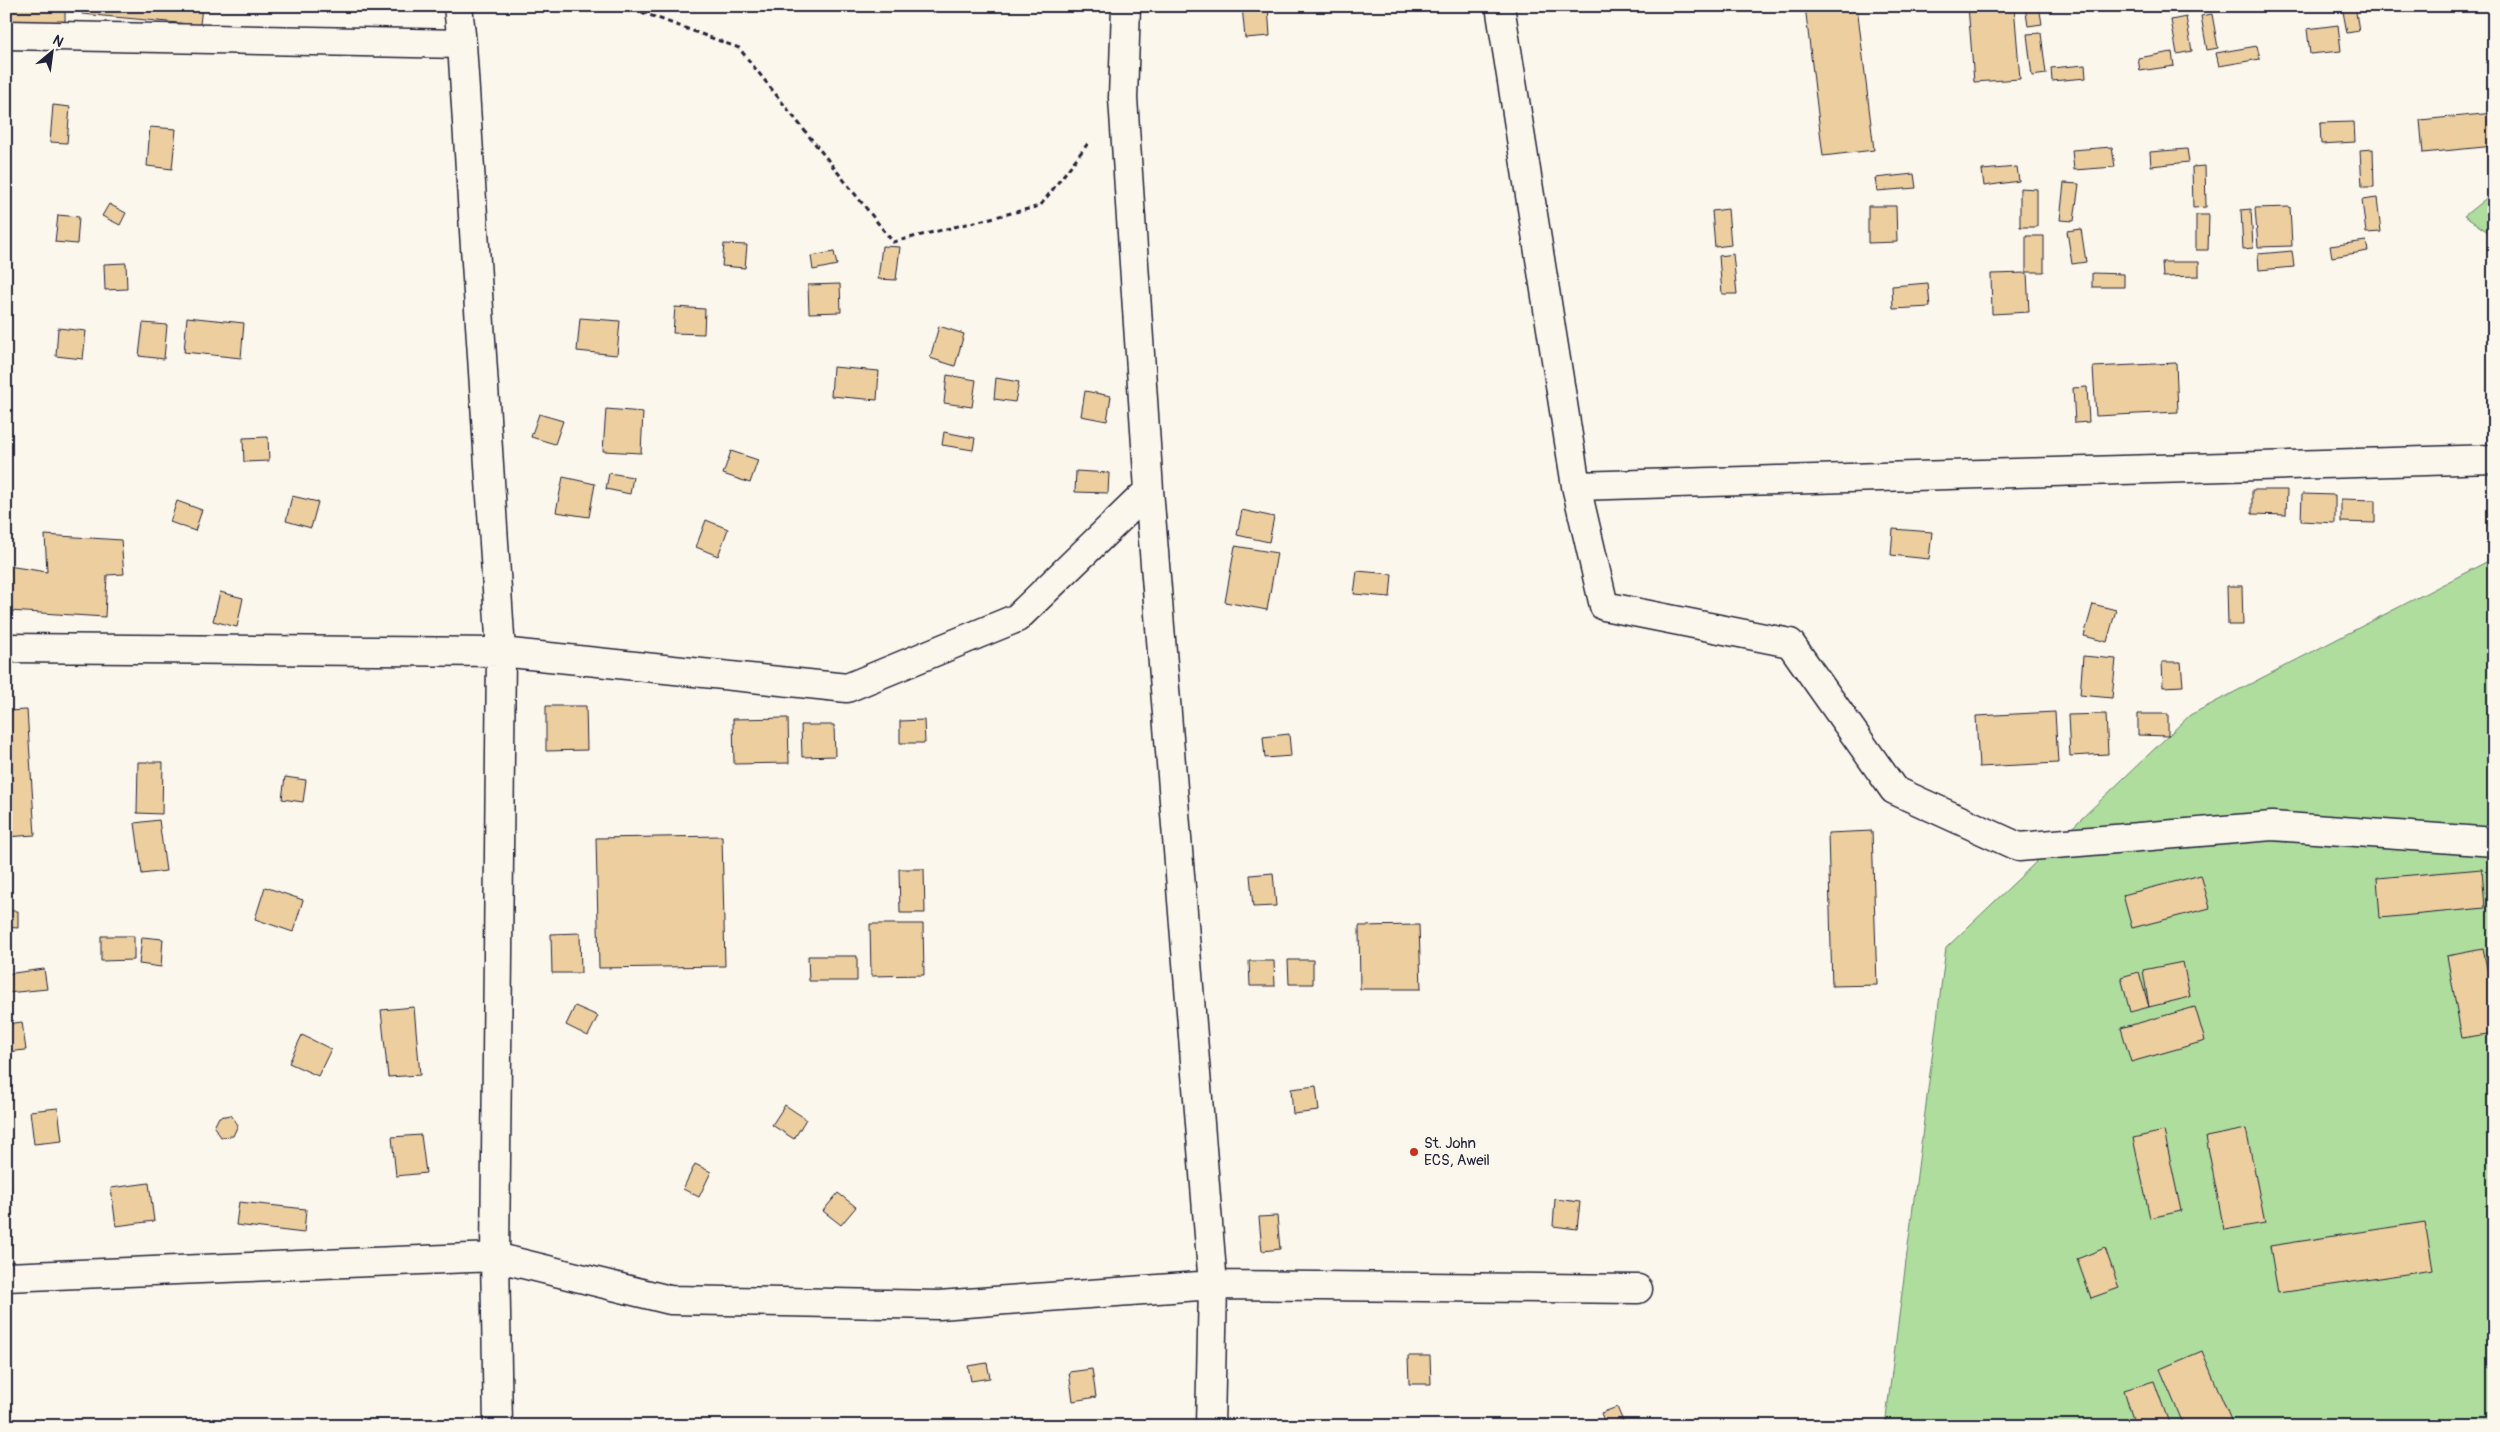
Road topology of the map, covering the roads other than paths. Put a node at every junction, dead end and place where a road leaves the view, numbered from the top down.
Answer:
1 (458, 6) edge
2 (1126, 6) edge
3 (1500, 6) edge
4 (6, 34) edge
5 (462, 44) junction
6 (2494, 459) edge
7 (1576, 486) junction
8 (1149, 490) junction
9 (6, 648) edge
10 (500, 652) junction
11 (2494, 842) edge
12 (495, 1257) junction
13 (6, 1277) edge
14 (1213, 1286) junction
15 (1638, 1289) dead end
16 (498, 1426) edge
17 (1210, 1426) edge

1 - 5 street
2 - 8 street
3 - 7 street
4 - 5 street
5 - 10 street
6 - 7 street
7 - 11 street
8 - 10 street
8 - 14 street
9 - 10 street
10 - 12 street
12 - 13 street
12 - 14 street
12 - 16 street
14 - 15 street
14 - 17 street

